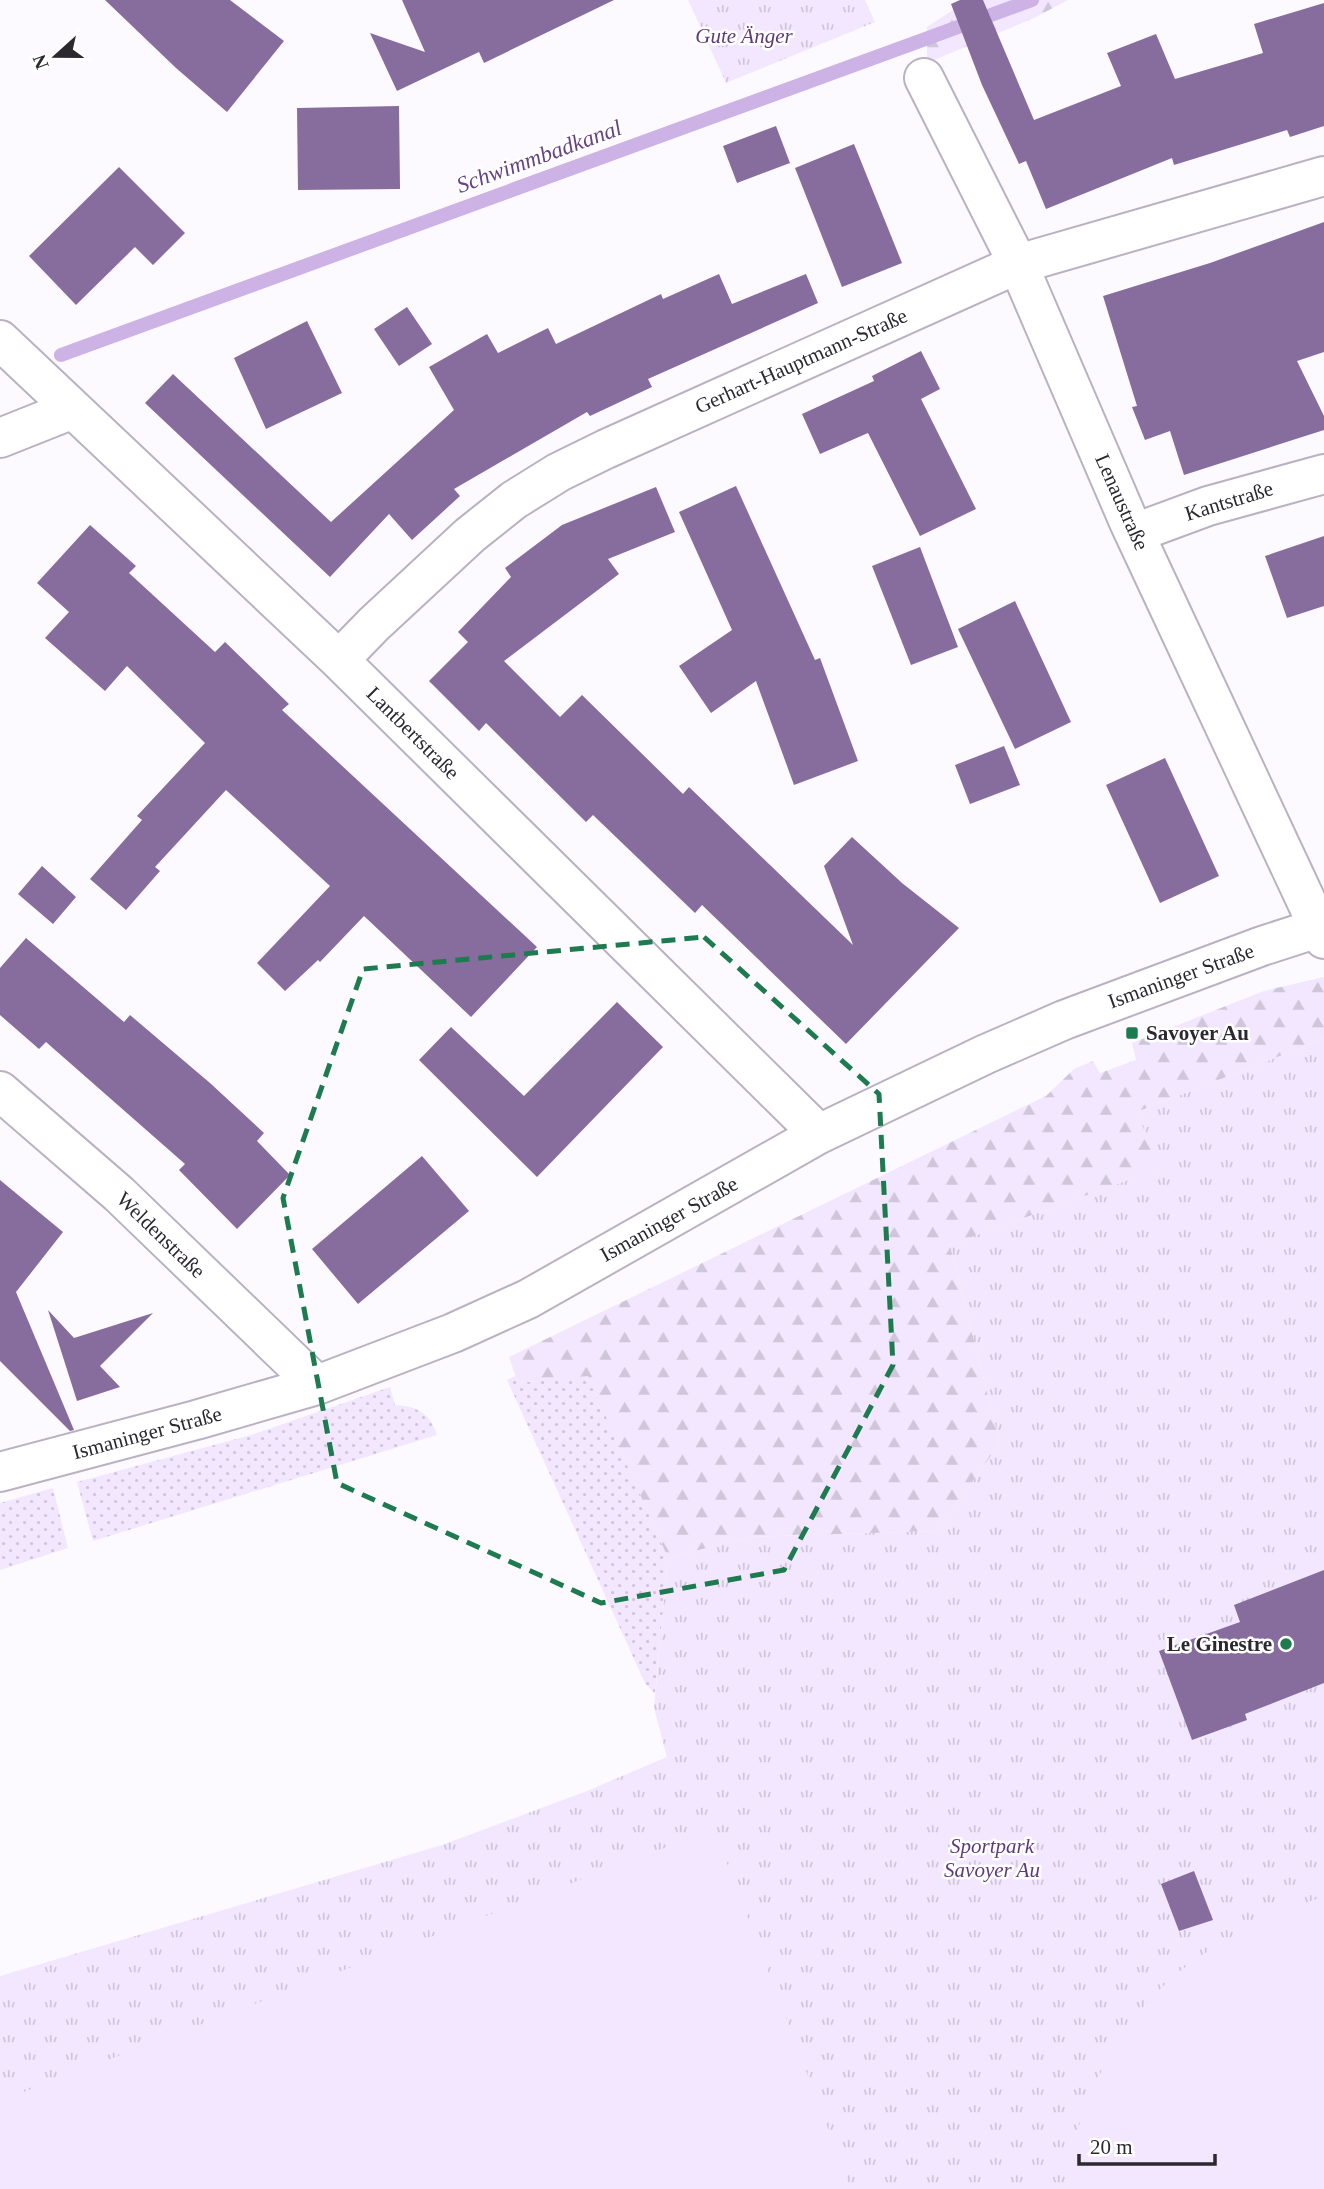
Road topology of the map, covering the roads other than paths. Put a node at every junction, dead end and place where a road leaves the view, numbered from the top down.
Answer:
1 (924, 78) dead end
2 (1324, 176) edge
3 (1018, 264) junction
4 (0, 340) edge
5 (73, 409) junction
6 (0, 438) edge
7 (1324, 474) edge
8 (1135, 533) junction
9 (339, 660) junction
10 (1322, 931) edge
11 (0, 1091) edge
12 (819, 1134) junction
13 (317, 1385) junction
14 (0, 1472) edge

1 - 3 street, Lenaustraße
2 - 3 street, Gerhart-Hauptmann-Straße
3 - 8 street, Lenaustraße
3 - 9 street, Gerhart-Hauptmann-Straße
4 - 5 street, Lantbertstraße
5 - 6 street
5 - 9 street, Lantbertstraße
7 - 8 street, Kantstraße
8 - 10 street, Lenaustraße
9 - 12 street, Lantbertstraße
10 - 12 street, Ismaninger Straße
11 - 13 street, Weldenstraße
12 - 13 street, Ismaninger Straße
13 - 14 street, Ismaninger Straße

